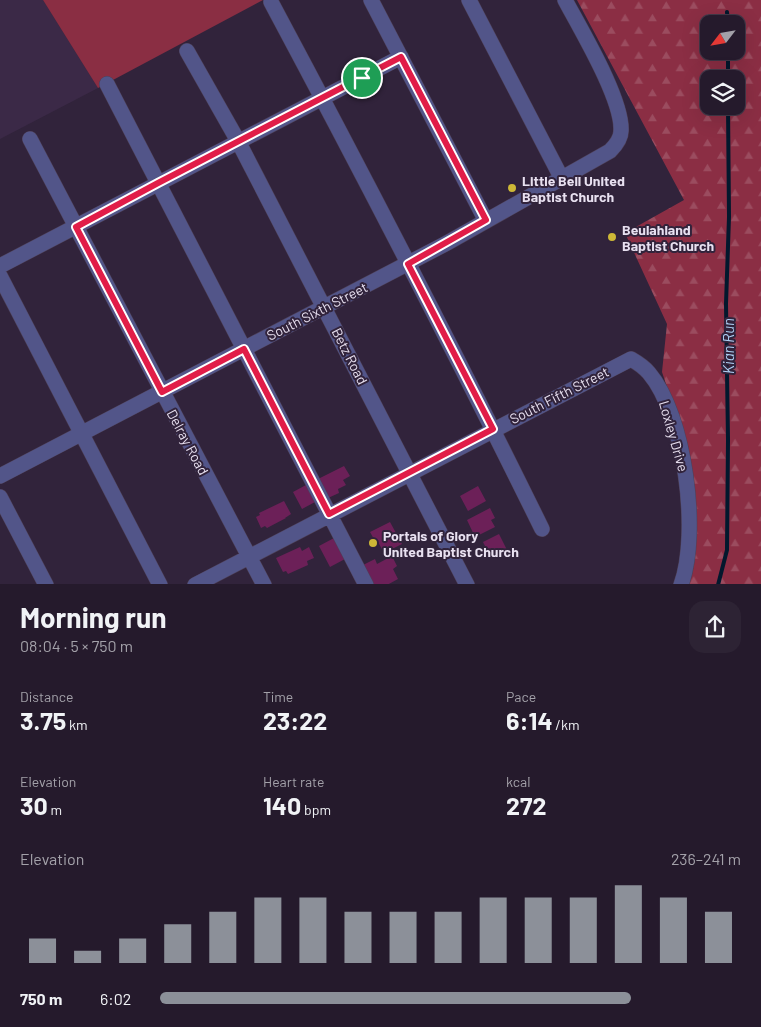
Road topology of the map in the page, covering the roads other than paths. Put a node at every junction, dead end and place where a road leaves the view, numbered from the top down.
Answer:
1 (371, 0) edge
2 (469, 0) edge
3 (565, 0) edge
4 (270, 2) dead end
5 (187, 51) dead end
6 (401, 57) junction
7 (107, 84) dead end
8 (322, 98) junction
9 (30, 139) dead end
10 (238, 141) junction
11 (562, 179) junction
12 (158, 183) junction
13 (486, 220) junction
14 (76, 227) junction
15 (408, 264) junction
16 (0, 266) edge
17 (0, 276) edge
18 (324, 308) junction
19 (244, 349) junction
20 (631, 359) joint
21 (162, 392) junction
22 (493, 429) junction
23 (82, 434) junction
24 (410, 474) junction
25 (0, 476) edge
26 (0, 497) edge
27 (329, 514) junction
28 (542, 529) dead end
29 (249, 556) junction
30 (46, 584) edge
31 (160, 584) edge
32 (195, 584) edge
33 (264, 584) edge
34 (366, 584) edge
35 (467, 584) edge
36 (680, 584) edge

1 - 6 street
2 - 11 street
3 - 11 street, South Sixth Street
4 - 8 street
5 - 10 street, Betz Road
6 - 8 street
6 - 13 street
7 - 12 street
8 - 10 street
8 - 15 street
9 - 14 street, Delray Road
10 - 12 street
10 - 18 street, Betz Road
11 - 13 street, South Sixth Street
12 - 14 street
12 - 19 street
13 - 15 street, South Sixth Street
14 - 16 street
14 - 21 street, Delray Road
15 - 18 street, South Sixth Street
15 - 22 street
17 - 23 street
18 - 19 street, South Sixth Street
18 - 24 street, Betz Road
19 - 21 street, South Sixth Street
19 - 27 street
20 - 22 street, South Fifth Street
20 - 36 street, Loxley Drive
21 - 23 street, South Sixth Street
21 - 29 street, Delray Road
22 - 24 street, South Fifth Street
22 - 28 street
23 - 25 street, South Sixth Street
23 - 31 street
24 - 27 street, South Fifth Street
24 - 35 street, Betz Road
26 - 30 street
27 - 29 street, South Fifth Street
27 - 34 street
29 - 32 street, South Fifth Street
29 - 33 street, Delray Road

